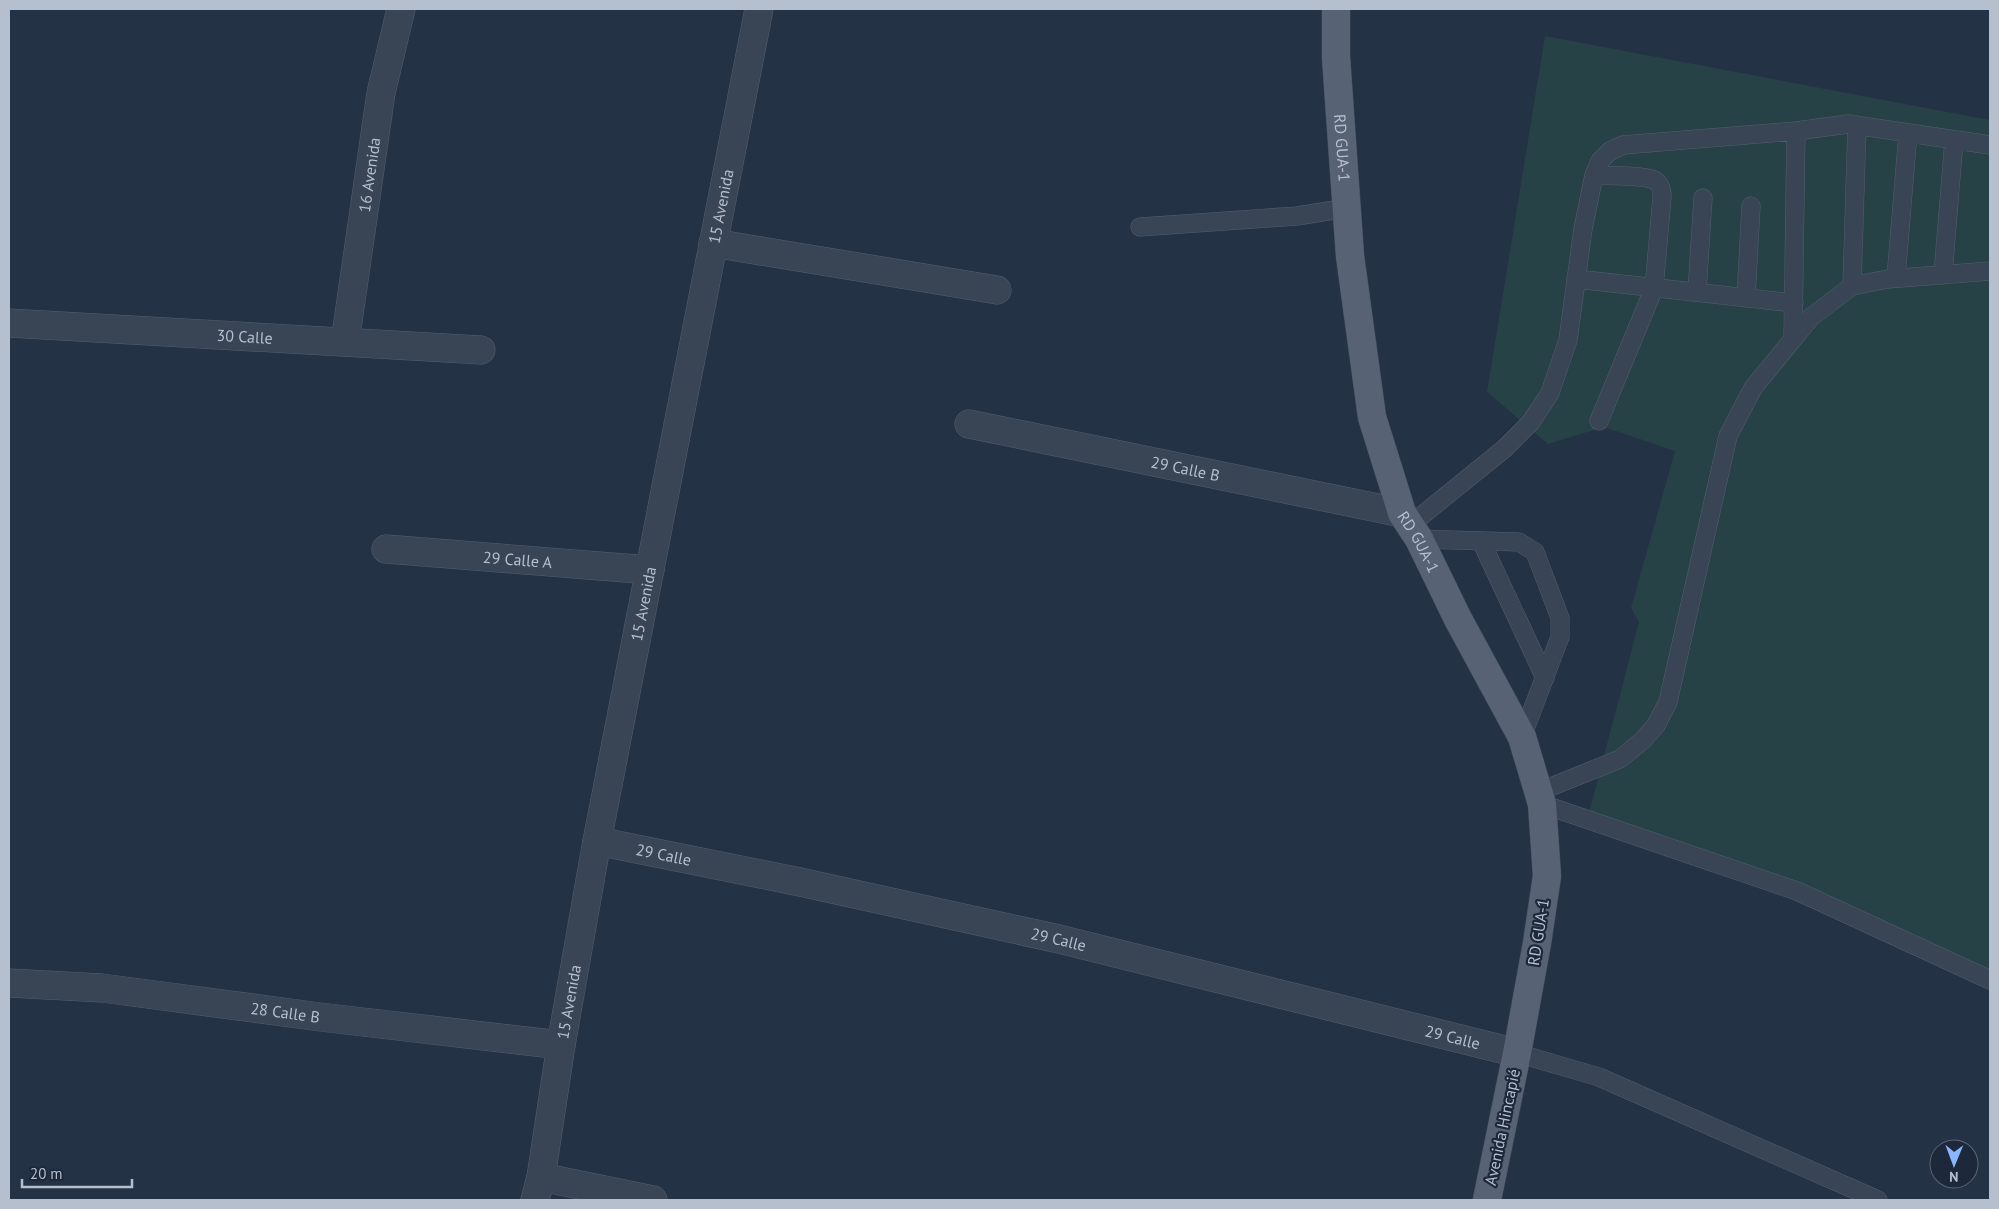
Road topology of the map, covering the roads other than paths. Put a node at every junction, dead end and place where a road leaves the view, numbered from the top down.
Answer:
1 (401, 9) edge
2 (759, 9) edge
3 (1336, 9) edge
4 (1857, 126) junction
5 (1796, 130) junction
6 (1908, 133) junction
7 (1954, 140) junction
8 (1990, 145) edge
9 (1594, 175) junction
10 (1703, 198) dead end
11 (1751, 206) dead end
12 (1347, 208) junction
13 (1140, 227) dead end
14 (713, 243) junction
15 (1990, 271) edge
16 (1943, 275) junction
17 (1576, 278) junction
18 (1896, 278) junction
19 (1852, 286) junction
20 (1654, 288) junction
21 (997, 290) dead end
22 (1697, 292) junction
23 (1746, 298) junction
24 (1794, 303) junction
25 (9, 323) edge
26 (1793, 338) junction
27 (345, 342) junction
28 (481, 350) dead end
29 (1599, 421) dead end
30 (969, 424) dead end
31 (1410, 526) junction
32 (1480, 541) junction
33 (386, 549) dead end
34 (650, 570) junction
35 (1545, 678) junction
36 (1522, 738) junction
37 (1540, 798) junction
38 (597, 841) junction
39 (1990, 980) edge
40 (9, 983) edge
41 (561, 1045) junction
42 (1517, 1053) junction
43 (538, 1188) edge
44 (653, 1200) edge
45 (1486, 1200) edge
46 (1878, 1200) edge

1 - 27 street, 16 Avenida
2 - 14 street, 15 Avenida
3 - 12 main road, RD GUA-1
4 - 5 lane
4 - 6 lane
4 - 19 lane
5 - 9 lane
5 - 24 lane
6 - 7 lane
6 - 18 lane
7 - 8 lane
7 - 16 lane
9 - 17 lane
9 - 20 lane
10 - 22 lane
11 - 23 lane
12 - 13 lane
12 - 31 main road, RD GUA-1
14 - 21 street
14 - 34 street, 15 Avenida
15 - 16 lane
16 - 18 lane
17 - 20 lane
17 - 31 lane
18 - 19 lane
19 - 26 lane
20 - 22 lane
20 - 29 lane
22 - 23 lane
23 - 24 lane
24 - 26 lane
25 - 27 street, 30 Calle
26 - 37 lane
27 - 28 street, 30 Calle
30 - 31 street, 29 Calle B
31 - 32 lane
31 - 36 main road, RD GUA-1
32 - 35 lane
32 - 35 lane
33 - 34 street, 29 Calle A
34 - 38 street, 15 Avenida
35 - 36 lane
36 - 37 main road, RD GUA-1
37 - 39 lane
37 - 42 main road, RD GUA-1
38 - 41 street, 15 Avenida
38 - 42 street, 29 Calle
40 - 41 street, 28 Calle B
41 - 43 street, 15 Avenida
42 - 45 main road, Avenida Hincapié
42 - 46 lane
43 - 44 street

